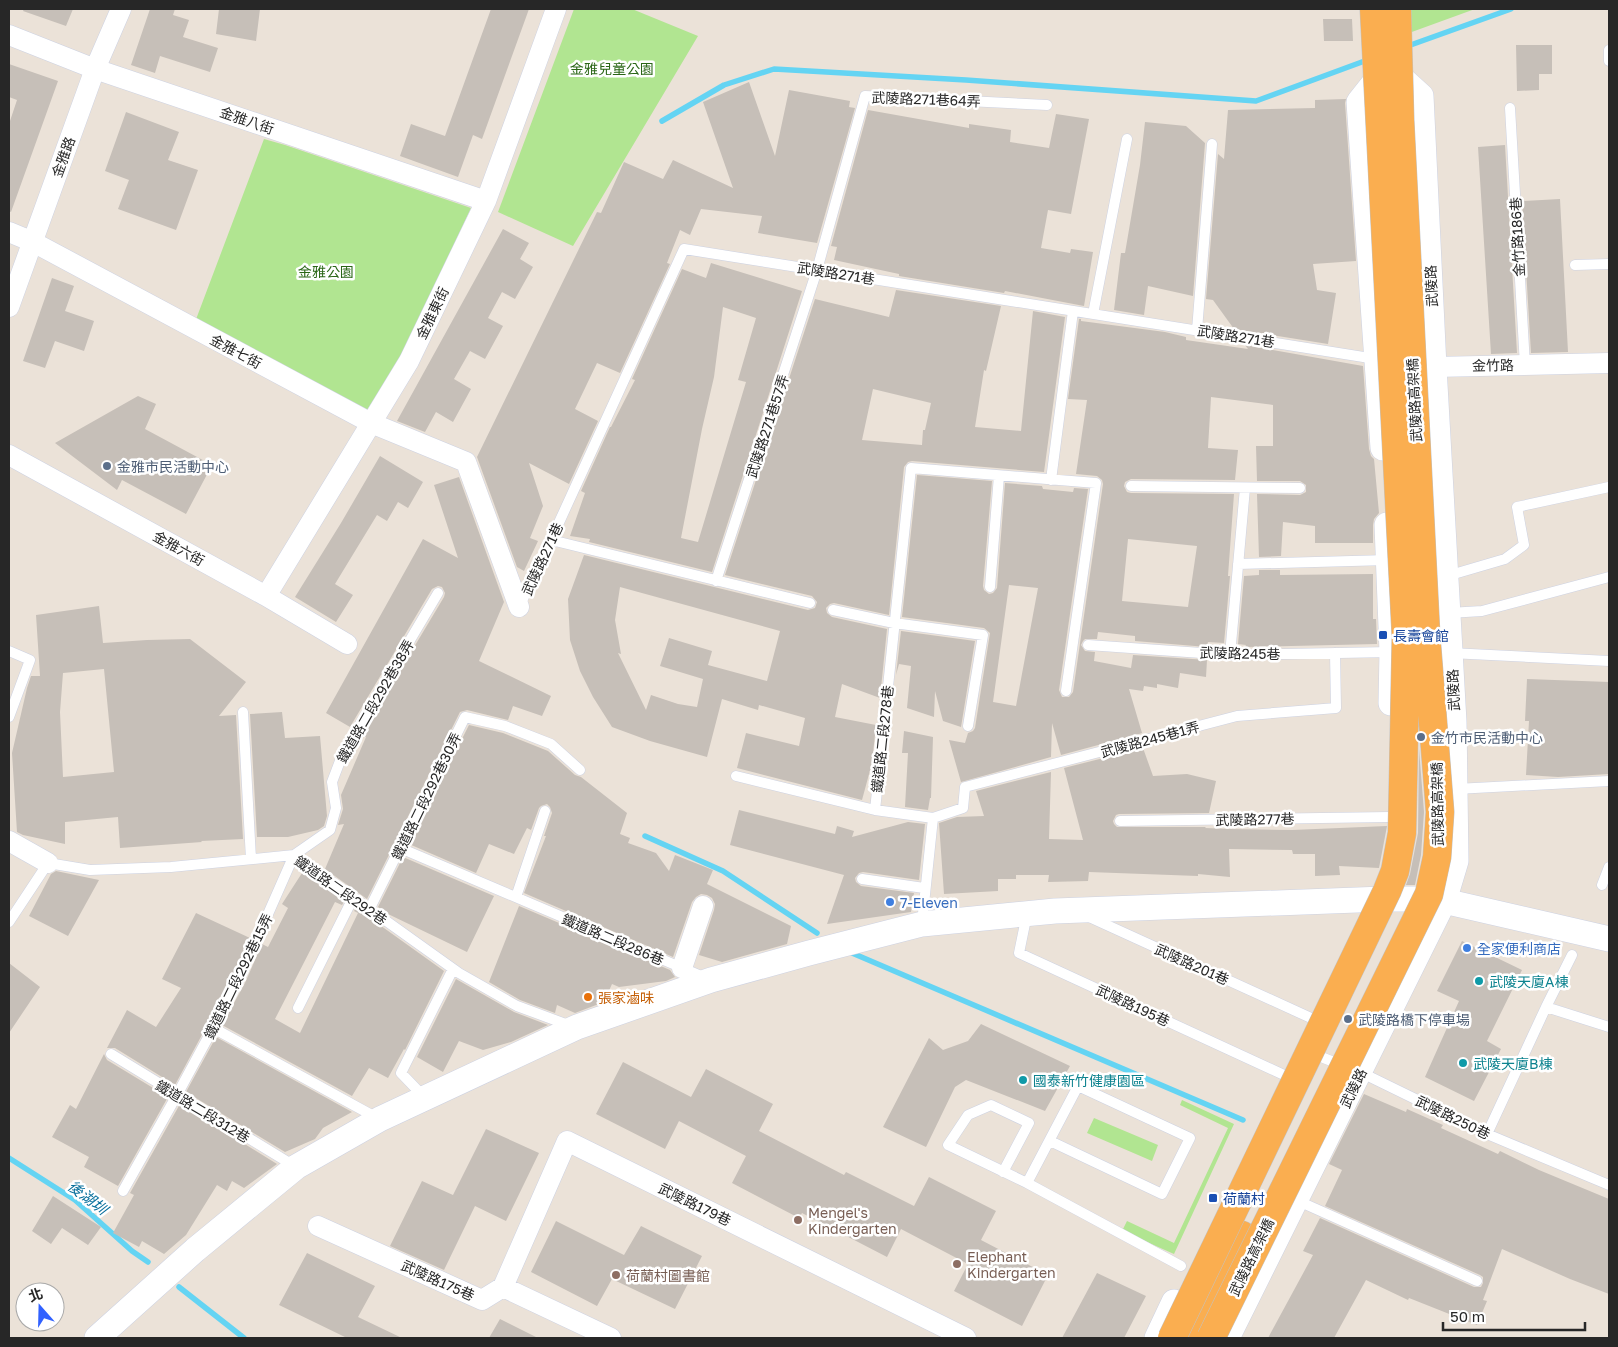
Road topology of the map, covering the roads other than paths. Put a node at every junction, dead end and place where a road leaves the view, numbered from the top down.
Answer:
1 (121, 9) edge
2 (556, 9) edge
3 (1356, 9) edge
4 (1413, 9) edge
5 (1385, 11) edge
6 (9, 35) edge
7 (1609, 50) edge
8 (1609, 60) edge
9 (1388, 66) junction
10 (95, 69) junction
11 (1047, 104) dead end
12 (1510, 108) dead end
13 (1390, 120) junction
14 (1127, 138) dead end
15 (1212, 144) dead end
16 (486, 201) junction
17 (9, 232) edge
18 (33, 242) junction
19 (1609, 264) edge
20 (1575, 265) dead end
21 (816, 270) junction
22 (9, 307) edge
23 (1073, 311) junction
24 (1093, 314) junction
25 (1198, 330) junction
26 (1377, 359) junction
27 (1609, 363) edge
28 (1524, 365) junction
29 (1434, 367) junction
30 (371, 424) junction
31 (1439, 454) junction
32 (9, 455) edge
33 (1384, 457) junction
34 (999, 476) junction
35 (1051, 480) junction
36 (1132, 486) dead end
37 (1609, 487) edge
38 (1246, 488) junction
39 (1300, 488) dead end
40 (552, 540) junction
41 (1388, 560) junction
42 (1238, 564) junction
43 (1447, 576) junction
44 (1609, 578) edge
45 (716, 581) junction
46 (990, 587) dead end
47 (438, 594) dead end
48 (266, 596) junction
49 (810, 603) dead end
50 (519, 607) joint
51 (833, 610) dead end
52 (1449, 613) junction
53 (894, 623) junction
54 (1408, 641) junction
55 (347, 644) dead end
56 (1088, 645) dead end
57 (9, 651) edge
58 (1335, 653) junction
59 (1450, 653) junction
60 (1230, 655) junction
61 (1609, 661) edge
62 (1066, 690) dead end
63 (243, 712) dead end
64 (9, 717) edge
65 (968, 726) dead end
66 (580, 770) dead end
67 (736, 776) dead end
68 (1609, 781) edge
69 (1456, 789) junction
70 (875, 810) junction
71 (546, 812) dead end
72 (1390, 817) junction
73 (933, 818) junction
74 (1120, 820) dead end
75 (9, 841) edge
76 (400, 848) junction
77 (294, 855) junction
78 (252, 859) junction
79 (48, 863) junction
80 (1609, 867) edge
81 (862, 879) dead end
82 (1602, 885) dead end
83 (924, 888) junction
84 (516, 897) junction
85 (353, 898) junction
86 (1368, 900) junction
87 (1444, 901) junction
88 (703, 906) dead end
89 (369, 910) junction
90 (1073, 910) junction
91 (1027, 913) junction
92 (9, 922) edge
93 (922, 924) junction
94 (1609, 939) edge
95 (1572, 955) dead end
96 (682, 968) junction
97 (453, 969) junction
98 (711, 980) junction
99 (1546, 1007) junction
100 (298, 1008) dead end
101 (1311, 1018) junction
102 (1609, 1027) edge
103 (213, 1028) junction
104 (577, 1028) junction
105 (1297, 1048) junction
106 (111, 1054) dead end
107 (1360, 1072) junction
108 (1284, 1075) junction
109 (177, 1095) junction
110 (425, 1098) junction
111 (380, 1119) junction
112 (1487, 1134) junction
113 (1050, 1141) junction
114 (296, 1167) junction
115 (1003, 1172) junction
116 (1027, 1183) junction
117 (1609, 1185) edge
118 (123, 1191) dead end
119 (1296, 1200) junction
120 (318, 1226) dead end
121 (1181, 1266) dead end
122 (1477, 1282) dead end
123 (503, 1287) junction
124 (97, 1338) edge
125 (611, 1338) edge
126 (966, 1338) edge
127 (1157, 1338) edge
128 (1172, 1338) edge
129 (1192, 1338) edge
130 (1211, 1338) edge
131 (1227, 1338) edge

1 - 10 street, 金雅路
2 - 16 street, 金雅東街
3 - 13 highway, bridge
4 - 13 highway, bridge
5 - 9 street
5 - 13 highway, 武陵路高架橋, bridge
6 - 10 street, 金雅八街
7 - 8 lane
9 - 26 street
9 - 29 street, 武陵路
10 - 16 street, 金雅八街
10 - 18 street, 金雅路
11 - 21 lane, 武陵路271巷64弄
12 - 28 lane, 金竹路186巷
13 - 54 highway, 武陵路高架橋, bridge
14 - 24 lane
15 - 25 lane
16 - 30 street, 金雅東街
17 - 18 street, 金雅七街
18 - 22 street, 金雅路
18 - 30 street, 金雅七街
19 - 20 lane
21 - 23 lane, 武陵路271巷
21 - 40 lane, 武陵路271巷
21 - 45 lane, 武陵路271巷57弄
23 - 24 lane, 武陵路271巷
23 - 35 lane
24 - 25 lane, 武陵路271巷
25 - 26 lane, 武陵路271巷
26 - 29 street, 金竹路
26 - 33 street
27 - 28 street, 金竹路
28 - 29 street, 金竹路
29 - 31 street, 武陵路
30 - 48 street, 金雅東街
30 - 50 street, 金雅七街
31 - 33 street
31 - 43 street, 武陵路
32 - 48 street, 金雅六街
33 - 41 street
34 - 35 lane
34 - 46 lane
34 - 53 lane, 鐵道路二段278巷
35 - 62 lane
36 - 38 lane
37 - 43 lane
38 - 39 lane
38 - 42 lane
40 - 45 lane
40 - 50 lane, 武陵路271巷
41 - 42 lane
41 - 54 street
42 - 60 lane
43 - 52 street, 武陵路
44 - 52 lane
45 - 49 lane
47 - 77 lane, 鐵道路二段292巷38弄
48 - 55 street, 金雅六街
51 - 53 lane
52 - 59 street, 武陵路
53 - 65 lane
53 - 70 lane, 鐵道路二段278巷
54 - 58 lane, 武陵路245巷
54 - 59 street
54 - 72 street
54 - 128 highway, 武陵路高架橋, bridge
54 - 129 highway, bridge
54 - 130 highway, 武陵路高架橋, bridge
56 - 60 lane, 武陵路245巷
57 - 64 lane
58 - 60 lane, 武陵路245巷
58 - 73 lane, 武陵路245巷1弄
59 - 61 lane
59 - 69 street, 武陵路
63 - 78 lane
66 - 76 lane, 鐵道路二段292巷30弄
67 - 70 lane
68 - 69 lane
69 - 87 street, 武陵路
70 - 73 lane, 鐵道路二段278巷
71 - 84 lane
72 - 74 lane, 武陵路277巷
72 - 86 street
73 - 83 lane
75 - 79 street
76 - 84 lane, 鐵道路二段286巷
76 - 89 lane, 鐵道路二段292巷30弄
77 - 78 lane, 鐵道路二段292巷
77 - 85 lane, 鐵道路二段292巷
77 - 103 lane, 鐵道路二段292巷15弄
78 - 79 lane, 鐵道路二段292巷
79 - 92 lane
80 - 82 lane
81 - 83 lane
83 - 93 lane
84 - 96 lane, 鐵道路二段286巷
85 - 89 lane, 鐵道路二段292巷
85 - 100 lane
86 - 87 street
86 - 90 street
86 - 101 street
87 - 94 street
87 - 107 street, 武陵路
88 - 96 street
89 - 97 lane, 鐵道路二段292巷
90 - 91 street
90 - 101 lane, 武陵路201巷
91 - 93 street
91 - 108 lane, 武陵路195巷
93 - 98 street
95 - 99 lane
96 - 98 lane, 鐵道路二段286巷
97 - 104 lane, 鐵道路二段292巷
97 - 110 lane
98 - 104 street
99 - 102 lane
99 - 112 lane
101 - 105 street
103 - 109 lane, 鐵道路二段292巷15弄
103 - 111 lane
104 - 110 street
105 - 107 lane, 武陵路250巷
105 - 108 street
106 - 109 lane, 鐵道路二段312巷
107 - 112 lane, 武陵路250巷
107 - 119 street, 武陵路
108 - 127 street
109 - 114 lane, 鐵道路二段312巷
109 - 118 lane, 鐵道路二段292巷15弄
110 - 111 street
111 - 114 street
112 - 117 lane, 武陵路250巷
113 - 113 lane
113 - 116 lane
114 - 124 street
115 - 115 lane
115 - 116 lane
116 - 121 lane
119 - 122 lane
119 - 131 street, 武陵路
120 - 123 street, 武陵路175巷
123 - 125 street
123 - 126 street, 武陵路179巷

